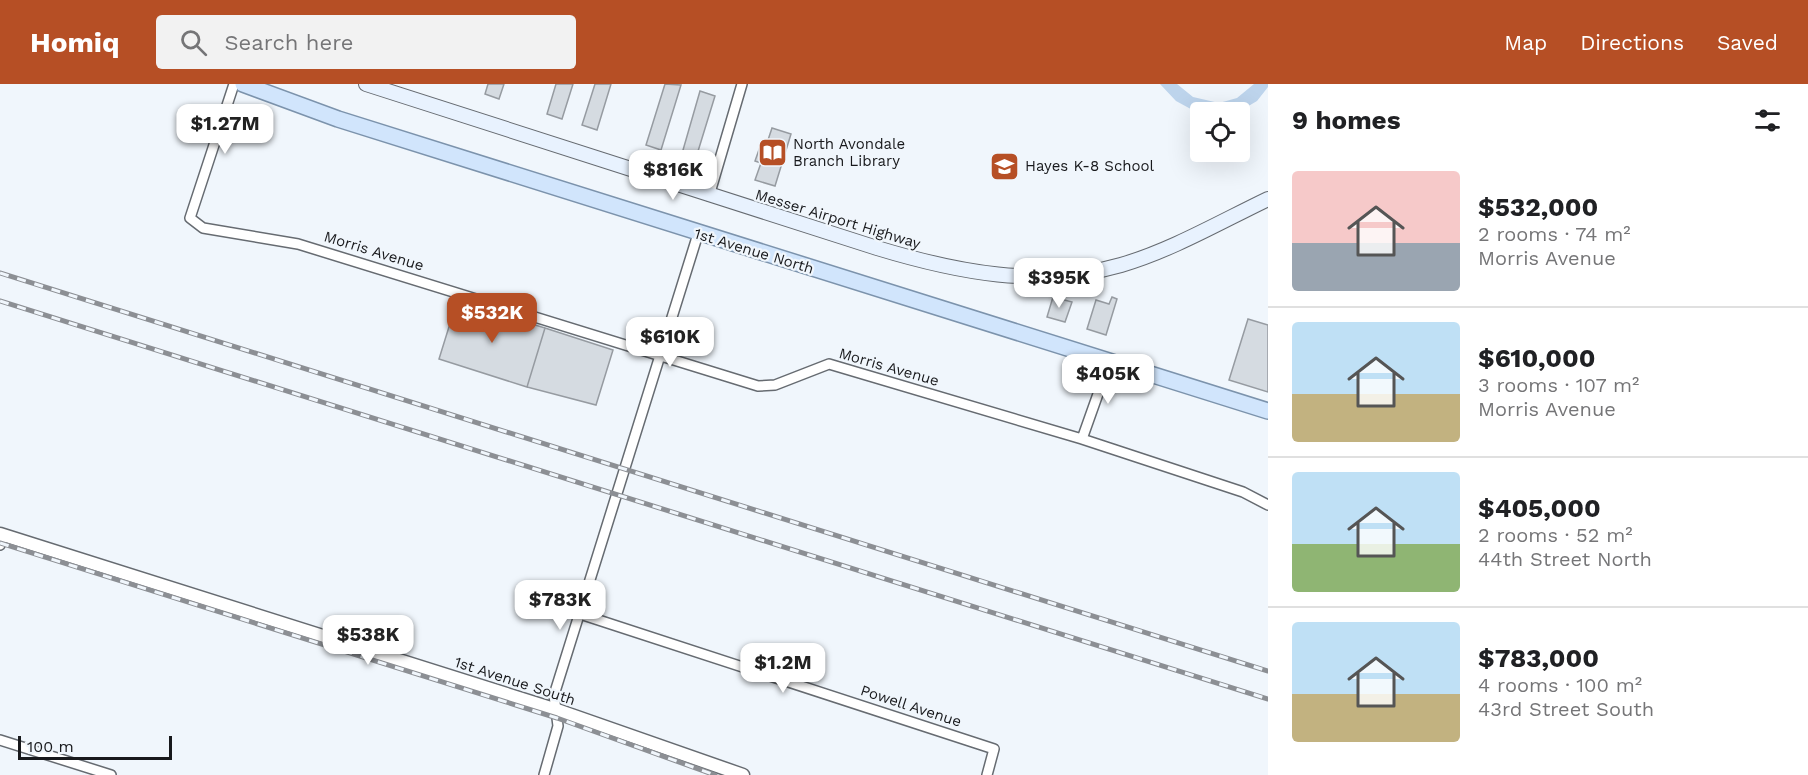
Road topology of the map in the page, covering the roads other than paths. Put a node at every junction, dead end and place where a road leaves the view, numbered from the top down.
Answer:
1 (234, 84) edge
2 (243, 84) edge
3 (366, 84) edge
4 (742, 84) edge
5 (708, 196) junction
6 (1268, 200) edge
7 (698, 234) junction
8 (660, 354) junction
9 (1109, 363) junction
10 (1268, 411) edge
11 (1082, 439) junction
12 (1268, 490) edge
13 (1265, 502) edge
14 (1, 538) edge
15 (580, 614) junction
16 (557, 710) junction
17 (0, 740) edge
18 (111, 775) edge
19 (544, 775) edge
20 (743, 775) edge
21 (987, 775) edge

1 - 8 street, Morris Avenue
2 - 7 main road, 1st Avenue North
3 - 5 main road, Messer Airport Highway
4 - 5 street
5 - 6 main road, Messer Airport Highway
7 - 8 street
7 - 9 main road, 1st Avenue North
8 - 11 street, Morris Avenue
8 - 15 street
9 - 10 main road, 1st Avenue North
9 - 11 street
11 - 13 street, Morris Avenue
12 - 13 street
14 - 16 street, 1st Avenue South
15 - 16 street
15 - 21 street, Powell Avenue
16 - 19 street
16 - 20 street, 1st Avenue South
17 - 18 street

